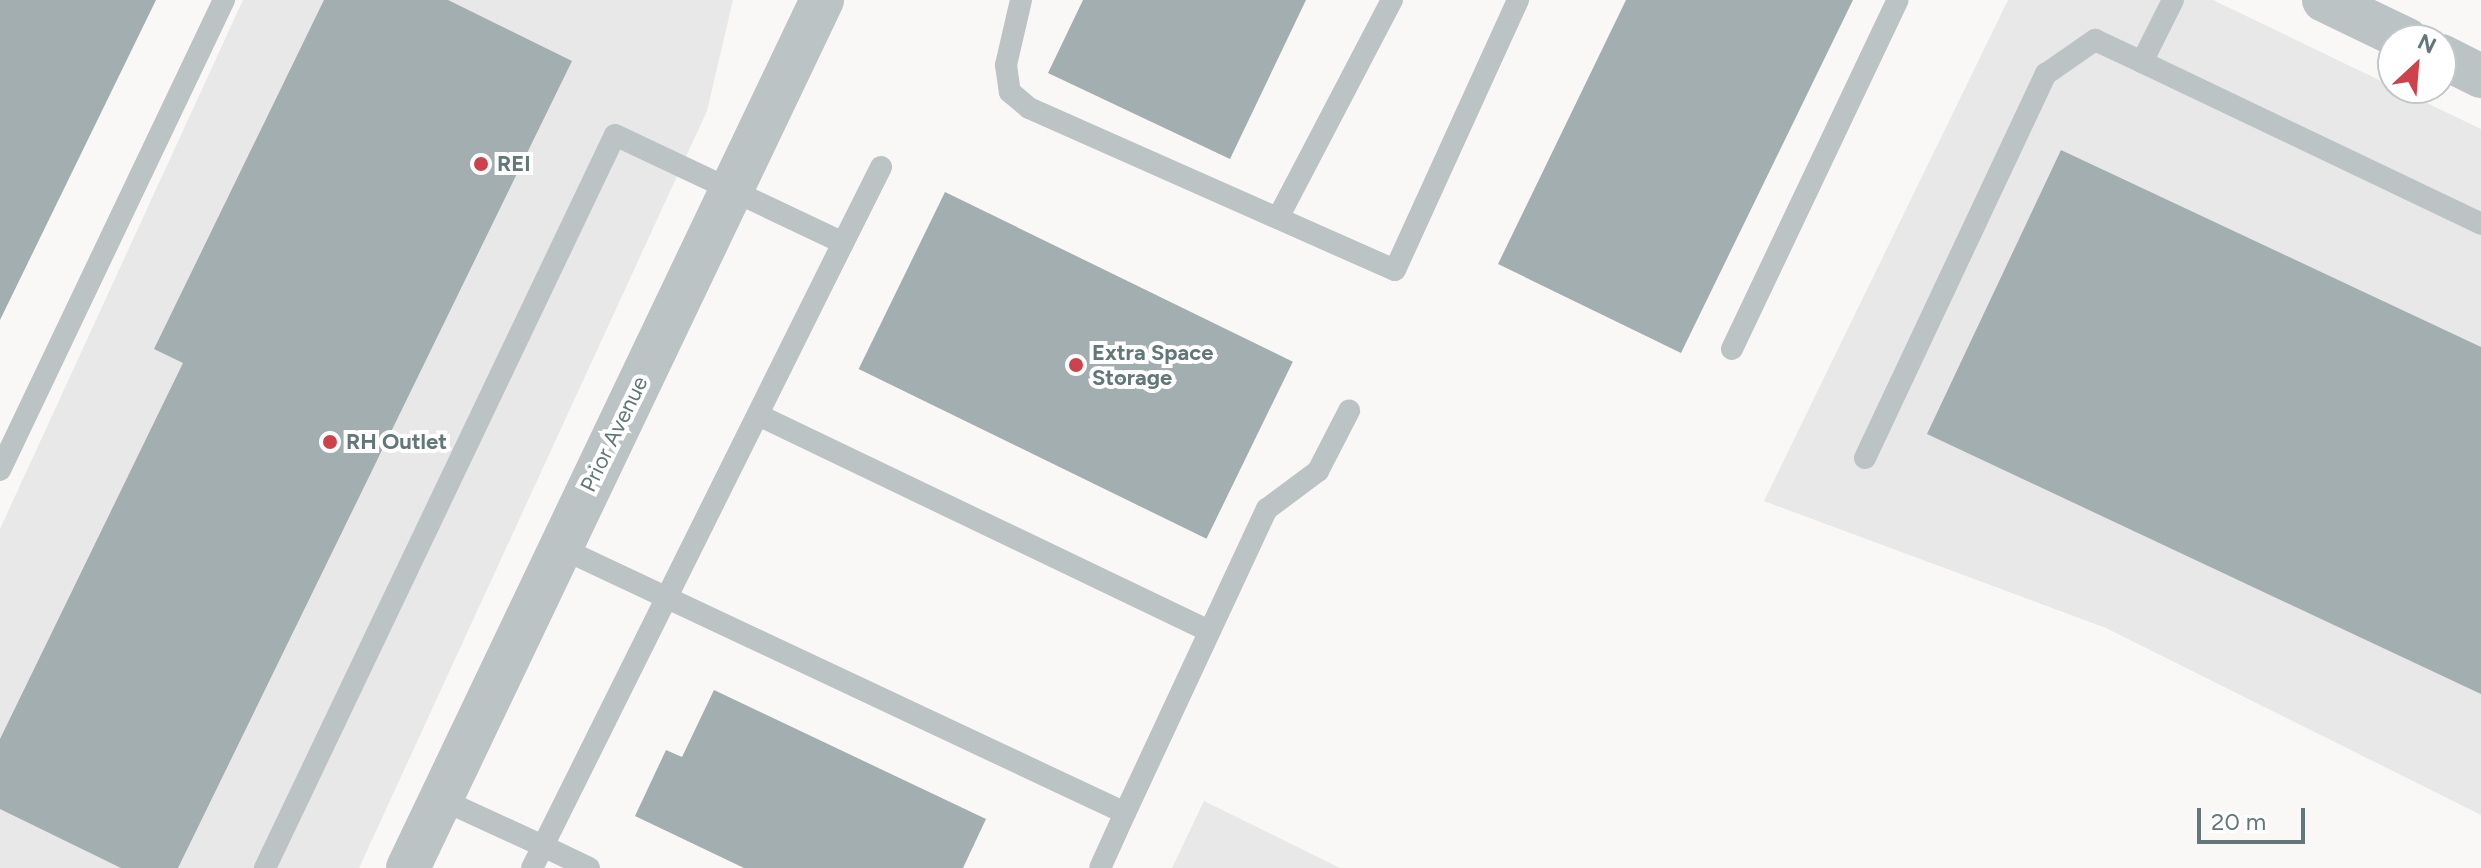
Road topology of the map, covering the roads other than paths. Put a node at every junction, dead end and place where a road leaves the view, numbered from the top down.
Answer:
1 (224, 0) edge
2 (822, 0) edge
3 (1021, 0) edge
4 (1392, 0) edge
5 (1518, 0) edge
6 (1898, 0) edge
7 (2173, 0) edge
8 (2324, 0) edge
9 (2377, 26) edge
10 (2142, 62) junction
11 (2457, 64) edge
12 (2481, 76) edge
13 (881, 167) dead end
14 (732, 188) junction
15 (1278, 218) junction
16 (2481, 224) edge
17 (843, 243) junction
18 (1732, 349) dead end
19 (1349, 411) dead end
20 (758, 415) junction
21 (1865, 458) dead end
22 (0, 470) edge
23 (559, 547) junction
24 (666, 598) junction
25 (1209, 631) junction
26 (441, 799) junction
27 (1125, 813) junction
28 (543, 846) junction
29 (265, 868) edge
30 (408, 868) edge
31 (532, 868) edge
32 (589, 868) edge
33 (1100, 868) edge

1 - 22 lane
2 - 14 street, Prior Avenue
3 - 15 lane
4 - 15 lane
5 - 15 lane
6 - 18 lane
7 - 10 lane
8 - 9 street
10 - 16 lane
10 - 21 lane
11 - 12 street
13 - 17 lane
14 - 17 lane
14 - 23 street, Prior Avenue
14 - 29 lane
17 - 20 lane
19 - 25 lane
20 - 24 lane
20 - 25 lane
23 - 24 lane
23 - 26 street, Prior Avenue
24 - 27 lane
24 - 28 lane
25 - 27 lane
26 - 28 lane
26 - 30 street, Prior Avenue
27 - 33 lane
28 - 31 lane
28 - 32 lane

